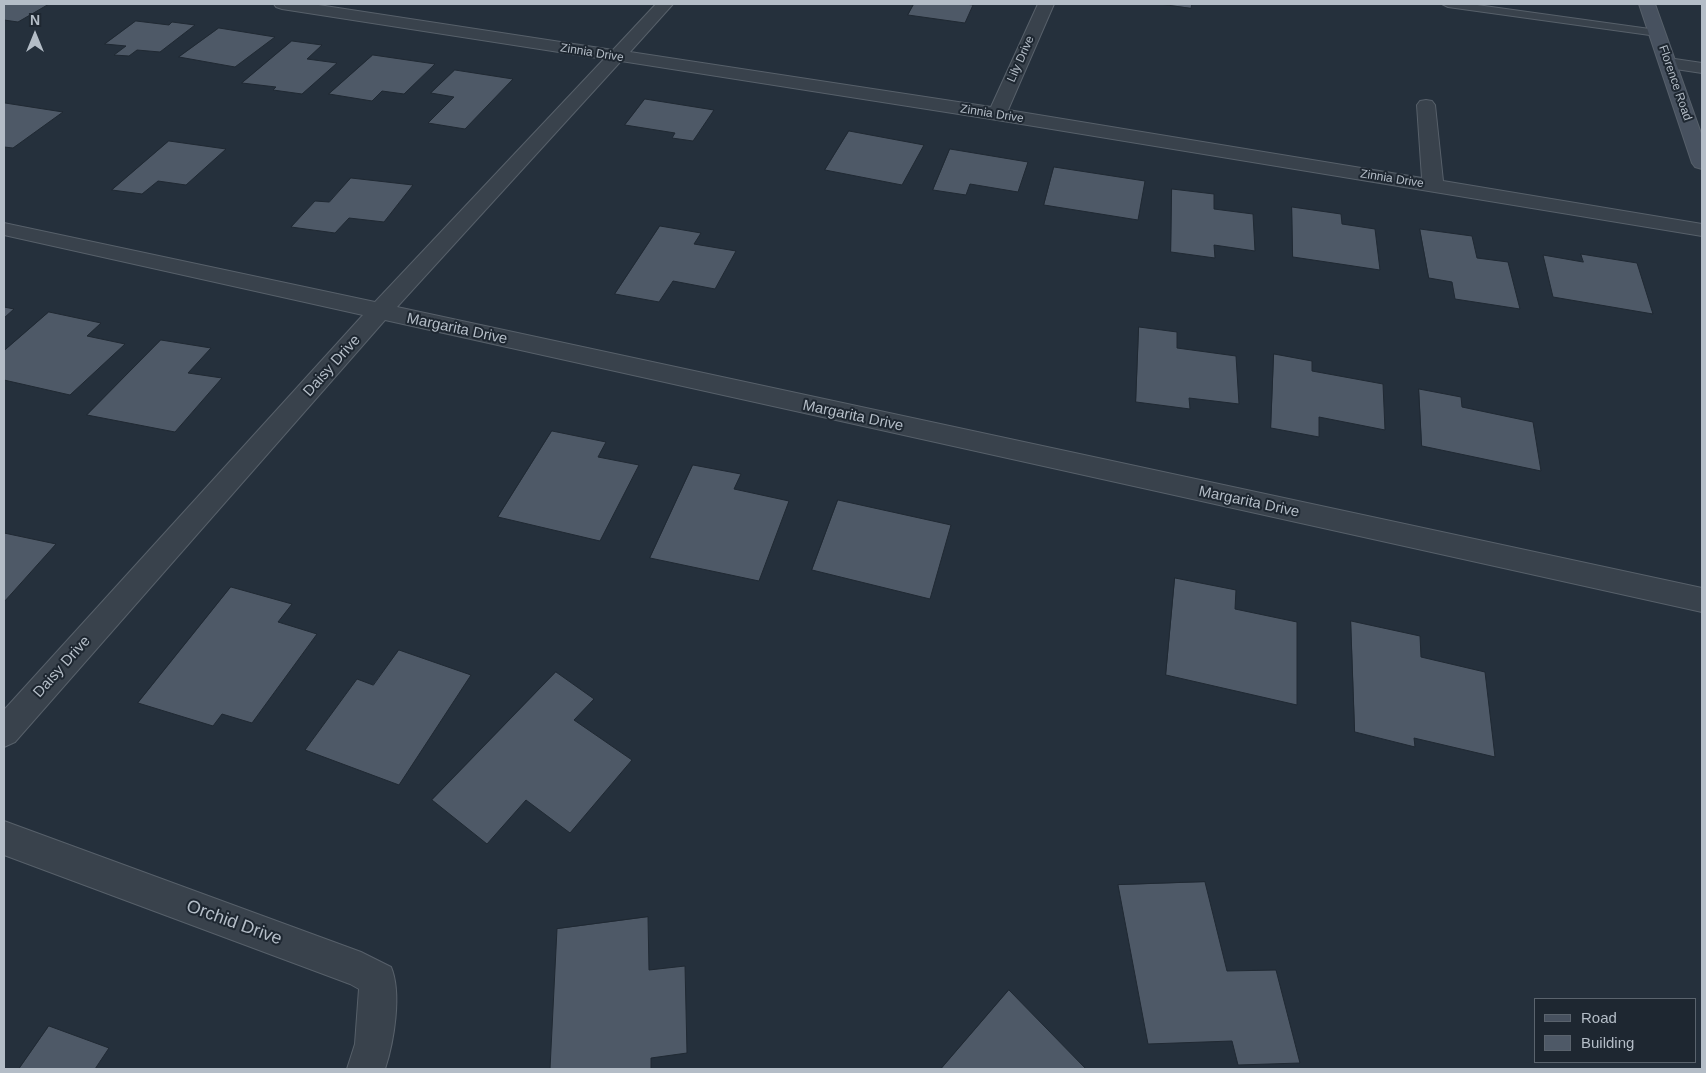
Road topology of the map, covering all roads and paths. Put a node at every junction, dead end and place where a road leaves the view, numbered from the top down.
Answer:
1 (282, 4) edge
2 (665, 4) edge
3 (1046, 4) edge
4 (1448, 4) edge
5 (1547, 4) edge
6 (1647, 4) edge
7 (1550, 18) junction
8 (1658, 34) junction
9 (616, 56) junction
10 (1668, 63) junction
11 (1702, 68) edge
12 (1426, 106) dead end
13 (996, 114) junction
14 (1702, 163) edge
15 (1433, 186) junction
16 (4, 229) edge
17 (1702, 230) edge
18 (379, 312) junction
19 (1702, 600) edge
20 (4, 732) edge
21 (4, 838) edge
22 (366, 1069) edge

1 - 9 street, Zinnia Drive
2 - 9 street, Daisy Drive
3 - 13 street, Lily Drive
4 - 7 lane
5 - 7 lane
6 - 8 street, Florence Road
7 - 8 lane
8 - 10 street, Florence Road
9 - 13 street, Zinnia Drive
9 - 18 street, Daisy Drive
10 - 11 street
10 - 14 street, Florence Road
12 - 15 street
13 - 15 street, Zinnia Drive
15 - 17 street, Zinnia Drive
16 - 18 street, Margarita Drive
18 - 19 street, Margarita Drive
18 - 20 street, Daisy Drive
21 - 22 street, Orchid Drive

